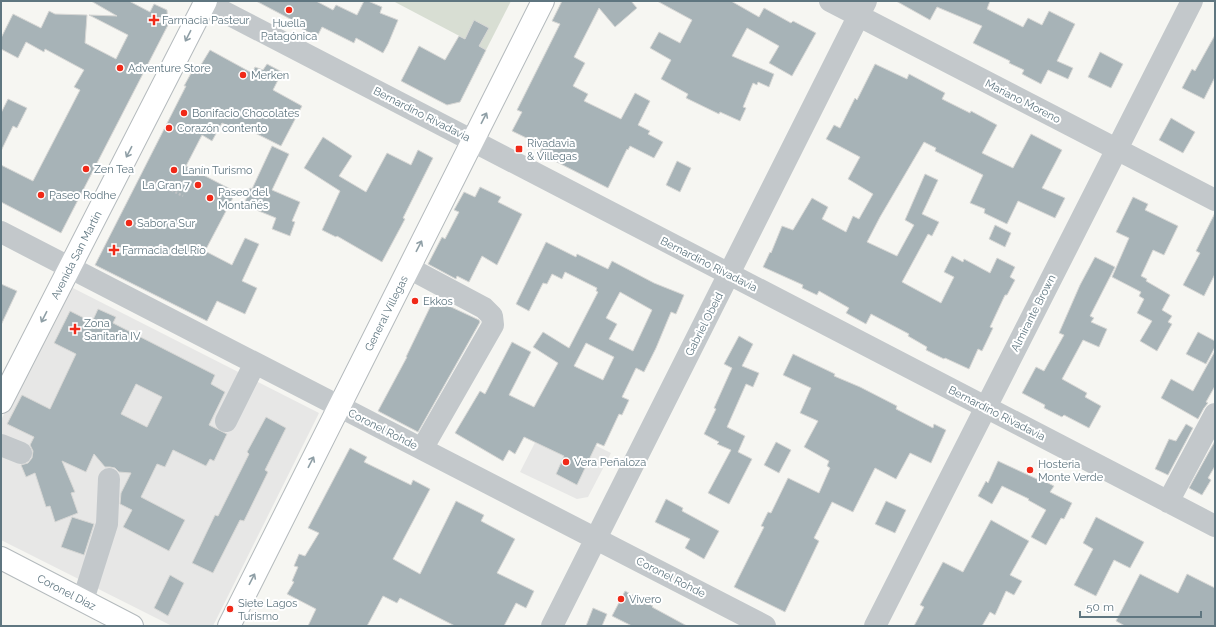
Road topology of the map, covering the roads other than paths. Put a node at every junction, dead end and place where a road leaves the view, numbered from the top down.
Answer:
1 (205, 1) edge
2 (543, 1) edge
3 (830, 1) edge
4 (1192, 1) edge
5 (863, 8) edge
6 (473, 141) junction
7 (1117, 149) junction
8 (1215, 200) edge
9 (1, 232) edge
10 (70, 267) junction
11 (408, 268) junction
12 (729, 274) junction
13 (255, 363) junction
14 (1, 402) edge
15 (339, 406) junction
16 (986, 407) junction
17 (1215, 414) edge
18 (226, 421) dead end
19 (1, 445) edge
20 (422, 449) junction
21 (21, 453) dead end
22 (109, 479) dead end
23 (1168, 502) junction
24 (1215, 526) edge
25 (596, 539) junction
26 (1, 558) edge
27 (82, 600) junction
28 (132, 626) edge
29 (229, 626) edge
30 (552, 626) edge
31 (765, 626) edge
32 (875, 626) edge

1 - 6 street, Bernardino Rivadavia
1 -> 10 main road, Avenida San Martín
6 -> 2 main road, General Villegas
3 - 5 street, Mariano Moreno
4 - 7 street, Almirante Brown
5 - 7 street, Mariano Moreno
5 - 12 street, Gabriel Obeid
11 -> 6 main road, General Villegas
6 - 12 street, Bernardino Rivadavia
7 - 8 street, Mariano Moreno
7 - 16 street, Almirante Brown
9 - 10 street, Coronel Rohde
10 - 13 street, Coronel Rohde
10 -> 14 main road, Avenida San Martín
11 - 15 main road, General Villegas
11 - 20 street
12 - 16 street, Bernardino Rivadavia
12 - 25 street, Gabriel Obeid
13 - 15 street, Coronel Rohde
13 - 18 street
15 - 20 street, Coronel Rohde
29 -> 15 main road, General Villegas
16 - 23 street, Bernardino Rivadavia
16 - 32 street, Almirante Brown
17 - 23 street
19 - 21 street
20 - 25 street, Coronel Rohde
22 - 27 street
23 - 24 street, Bernardino Rivadavia
25 - 30 street, Gabriel Obeid
25 - 31 street, Coronel Rohde
26 - 27 main road, Coronel Díaz
27 - 28 main road, Coronel Díaz

